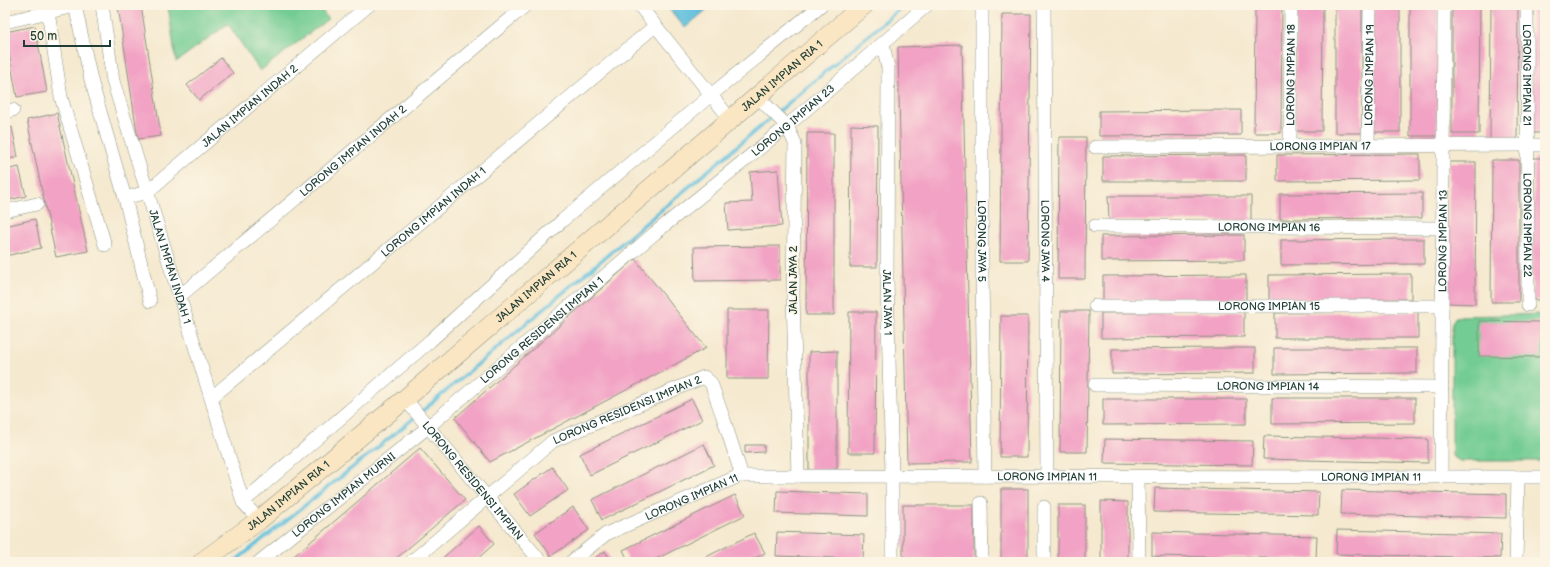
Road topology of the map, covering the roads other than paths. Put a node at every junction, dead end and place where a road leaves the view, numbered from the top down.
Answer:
1 (75, 5) edge
2 (102, 5) edge
3 (369, 5) edge
4 (524, 5) edge
5 (638, 5) edge
6 (821, 5) edge
7 (864, 5) edge
8 (927, 5) edge
9 (982, 5) edge
10 (1044, 5) edge
11 (1291, 5) edge
12 (1370, 5) edge
13 (1444, 5) edge
14 (1527, 5) edge
15 (48, 8) edge
16 (5, 22) edge
17 (655, 26) junction
18 (882, 44) junction
19 (711, 95) junction
20 (763, 102) junction
21 (731, 120) junction
22 (782, 122) junction
23 (1444, 145) junction
24 (1527, 145) junction
25 (1545, 145) edge
26 (1290, 146) junction
27 (1368, 146) junction
28 (1095, 147) dead end
29 (147, 192) junction
30 (125, 198) junction
31 (37, 204) dead end
32 (5, 211) edge
33 (1095, 226) dead end
34 (1443, 228) junction
35 (655, 233) joint
36 (105, 245) dead end
37 (180, 296) junction
38 (150, 302) dead end
39 (1528, 305) dead end
40 (1095, 306) dead end
41 (1442, 306) junction
42 (1094, 385) dead end
43 (1442, 387) junction
44 (211, 398) junction
45 (409, 404) junction
46 (425, 424) junction
47 (742, 476) junction
48 (798, 476) junction
49 (892, 476) junction
50 (985, 476) junction
51 (1047, 476) junction
52 (1138, 477) junction
53 (1441, 477) junction
54 (1518, 477) junction
55 (1545, 477) edge
56 (487, 498) junction
57 (243, 502) junction
58 (981, 503) dead end
59 (1044, 507) dead end
60 (259, 520) junction
61 (202, 562) edge
62 (258, 562) edge
63 (411, 562) edge
64 (541, 562) edge
65 (571, 562) edge
66 (892, 562) edge
67 (982, 562) edge
68 (1044, 562) edge
69 (1139, 562) edge
70 (1516, 562) edge

1 - 15 street
1 - 30 street
2 - 29 street, JALAN IMPIAN INDAH 1
3 - 29 street, JALAN IMPIAN INDAH 2
4 - 37 street, LORONG IMPIAN INDAH 2
5 - 17 street
6 - 19 street, JALAN IMPIAN RIA 1
7 - 20 street, JALAN IMPIAN RIA 1
8 - 18 street, LORONG IMPIAN 23
9 - 50 street, LORONG JAYA 5
10 - 51 street, LORONG JAYA 4
11 - 26 street, LORONG IMPIAN 18
12 - 27 street, LORONG IMPIAN 19
13 - 23 street, LORONG IMPIAN 13
14 - 24 street, LORONG IMPIAN 21
15 - 16 street
15 - 36 street
17 - 19 street
17 - 44 street, LORONG IMPIAN INDAH 1
18 - 22 street, LORONG IMPIAN 23
18 - 49 street, JALAN JAYA 1
19 - 21 street
19 - 57 street, JALAN IMPIAN RIA 1
20 - 21 street, JALAN IMPIAN RIA 1
20 - 22 street, JALAN JAYA 2
21 - 45 street, JALAN IMPIAN RIA 1
22 - 35 street, LORONG IMPIAN 23
22 - 48 street, JALAN JAYA 2
23 - 24 street, LORONG IMPIAN 17
23 - 27 street, LORONG IMPIAN 17
23 - 34 street, LORONG IMPIAN 13
24 - 25 street, LORONG IMPIAN 17
24 - 39 street, LORONG IMPIAN 22
26 - 27 street, LORONG IMPIAN 17
26 - 28 street, LORONG IMPIAN 17
29 - 30 street, JALAN IMPIAN INDAH 2
29 - 37 street, JALAN IMPIAN INDAH 1
30 - 38 street
31 - 32 street
33 - 34 street, LORONG IMPIAN 16
34 - 41 street, LORONG IMPIAN 13
35 - 46 street, LORONG RESIDENSI IMPIAN 1
37 - 44 street, JALAN IMPIAN INDAH 1
40 - 41 street, LORONG IMPIAN 15
41 - 43 street, LORONG IMPIAN 13
42 - 43 street, LORONG IMPIAN 14
43 - 53 street, LORONG IMPIAN 13
44 - 57 street, JALAN IMPIAN INDAH 1
45 - 46 street, LORONG RESIDENSI IMPIAN
45 - 60 street, JALAN IMPIAN RIA 1
46 - 56 street, LORONG RESIDENSI IMPIAN
46 - 62 street, LORONG IMPIAN MURNI
47 - 48 street, LORONG IMPIAN 11
47 - 56 street, LORONG RESIDENSI IMPIAN 2
47 - 65 street, LORONG IMPIAN 11
48 - 49 street, LORONG IMPIAN 11
49 - 50 street, LORONG IMPIAN 11
49 - 66 street, JALAN JAYA 1
50 - 51 street, LORONG IMPIAN 11
51 - 52 street, LORONG IMPIAN 11
52 - 53 street, LORONG IMPIAN 11
52 - 69 street
53 - 54 street, LORONG IMPIAN 11
54 - 55 street, LORONG IMPIAN 11
54 - 70 street
56 - 63 street
56 - 64 street, LORONG RESIDENSI IMPIAN
57 - 60 street, JALAN IMPIAN INDAH 1
58 - 67 street
59 - 68 street
60 - 61 street, JALAN IMPIAN RIA 1

